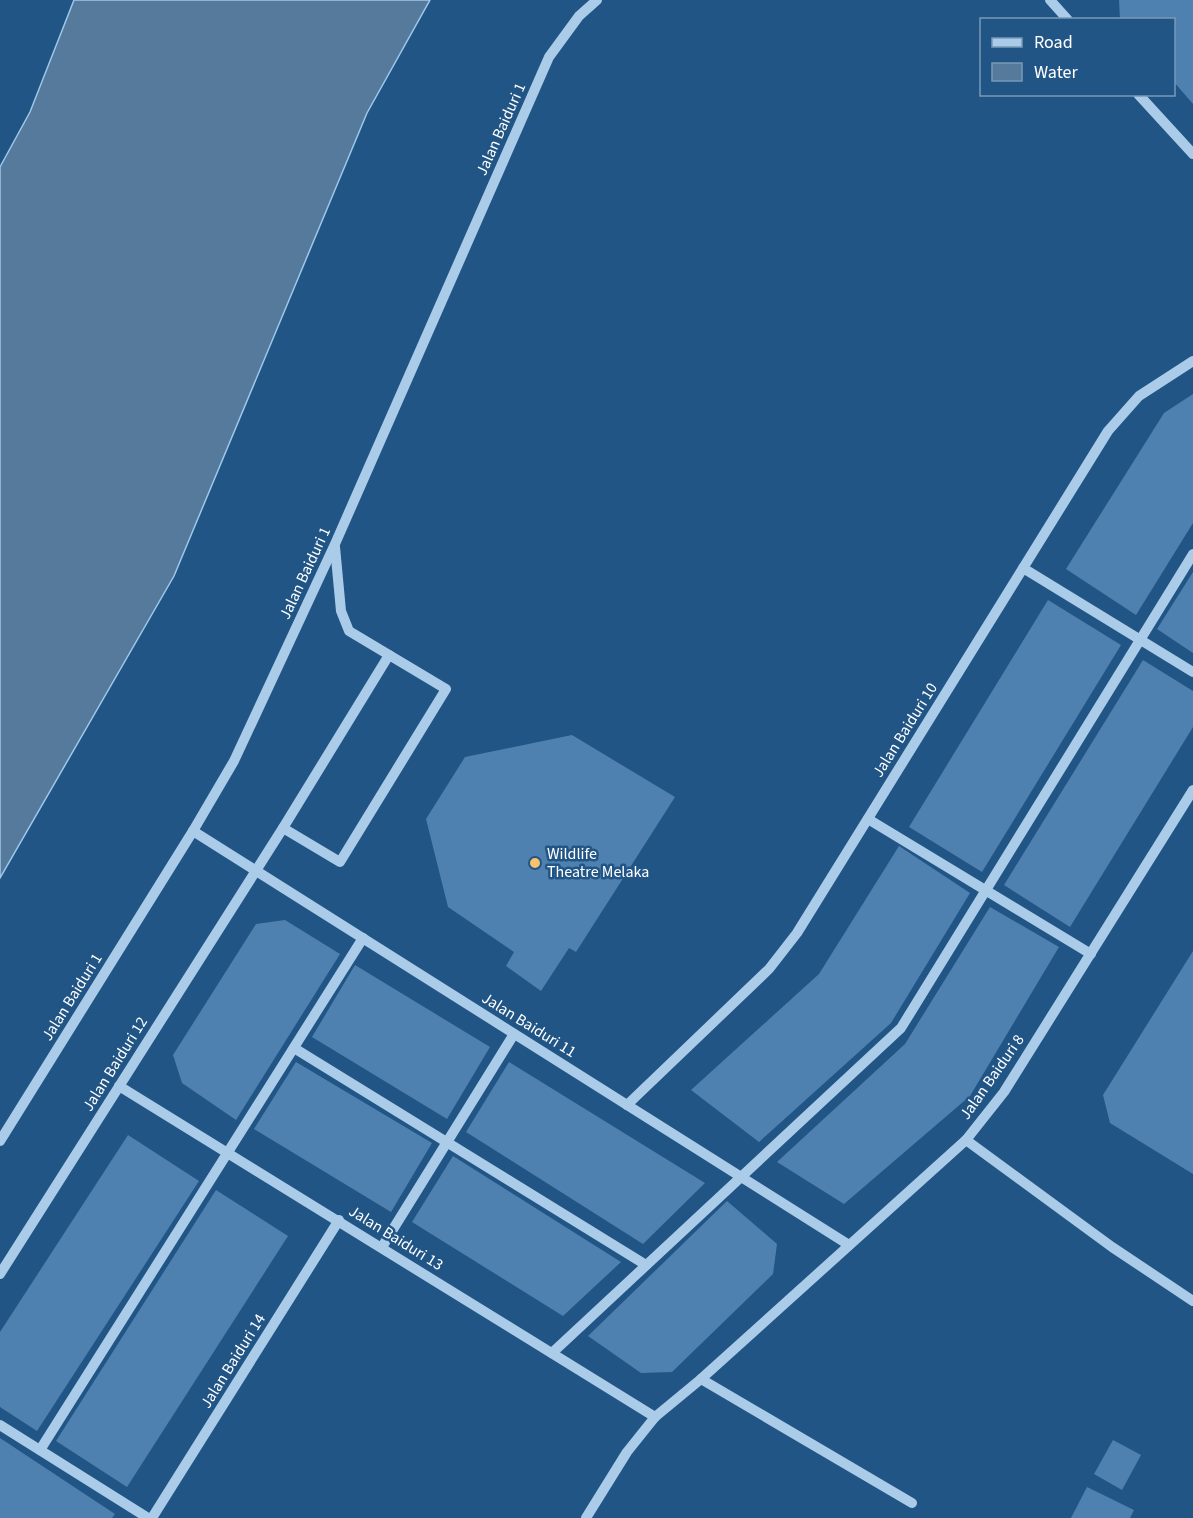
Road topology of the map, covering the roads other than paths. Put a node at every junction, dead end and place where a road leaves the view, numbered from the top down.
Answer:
1 (597, 0) edge
2 (1052, 1) edge
3 (1066, 18) edge
4 (1140, 96) edge
5 (1193, 154) edge
6 (1193, 362) edge
7 (335, 544) junction
8 (1193, 554) edge
9 (1023, 568) junction
10 (1140, 640) junction
11 (389, 655) junction
12 (1193, 672) edge
13 (1193, 789) edge
14 (868, 819) junction
15 (283, 828) junction
16 (193, 831) junction
17 (256, 870) junction
18 (986, 890) junction
19 (363, 938) junction
20 (1091, 954) junction
21 (514, 1034) junction
22 (294, 1048) junction
23 (119, 1086) junction
24 (627, 1104) junction
25 (966, 1140) junction
26 (0, 1141) edge
27 (447, 1142) junction
28 (229, 1153) junction
29 (740, 1176) junction
30 (339, 1220) junction
31 (849, 1245) junction
32 (382, 1247) junction
33 (646, 1264) junction
34 (0, 1275) edge
35 (1193, 1301) edge
36 (552, 1353) junction
37 (701, 1379) junction
38 (655, 1417) junction
39 (0, 1425) edge
40 (40, 1450) junction
41 (912, 1503) dead end
42 (150, 1518) edge
43 (586, 1518) edge

1 - 7 street, Jalan Baiduri 1
2 - 3 street
4 - 5 street
6 - 9 street, Jalan Baiduri 10
7 - 11 street
7 - 16 street, Jalan Baiduri 1
8 - 10 street
9 - 10 street
9 - 14 street, Jalan Baiduri 10
10 - 12 street
10 - 18 street
11 - 15 street, Jalan Baiduri 12
11 - 15 street
13 - 20 street, Jalan Baiduri 8
14 - 18 street
14 - 24 street, Jalan Baiduri 10
15 - 17 street, Jalan Baiduri 12
16 - 17 street, Jalan Baiduri 11
16 - 26 street, Jalan Baiduri 1
17 - 19 street, Jalan Baiduri 11
17 - 23 street, Jalan Baiduri 12
18 - 20 street
18 - 29 street
19 - 21 street, Jalan Baiduri 11
19 - 22 street
20 - 25 street, Jalan Baiduri 8
21 - 24 street, Jalan Baiduri 11
21 - 27 street
22 - 27 street
22 - 28 street
23 - 28 street, Jalan Baiduri 13
23 - 34 street, Jalan Baiduri 12
24 - 29 street, Jalan Baiduri 11
25 - 31 street, Jalan Baiduri 8
25 - 35 street
27 - 32 street
27 - 33 street
28 - 30 street, Jalan Baiduri 13
28 - 40 street
29 - 31 street, Jalan Baiduri 11
29 - 33 street
30 - 32 street, Jalan Baiduri 13
30 - 42 street, Jalan Baiduri 14
31 - 37 street, Jalan Baiduri 8
32 - 36 street, Jalan Baiduri 13
33 - 36 street
36 - 38 street, Jalan Baiduri 13
37 - 38 street, Jalan Baiduri 8
37 - 41 street
38 - 43 street, Jalan Baiduri 8
39 - 40 street
40 - 42 street

